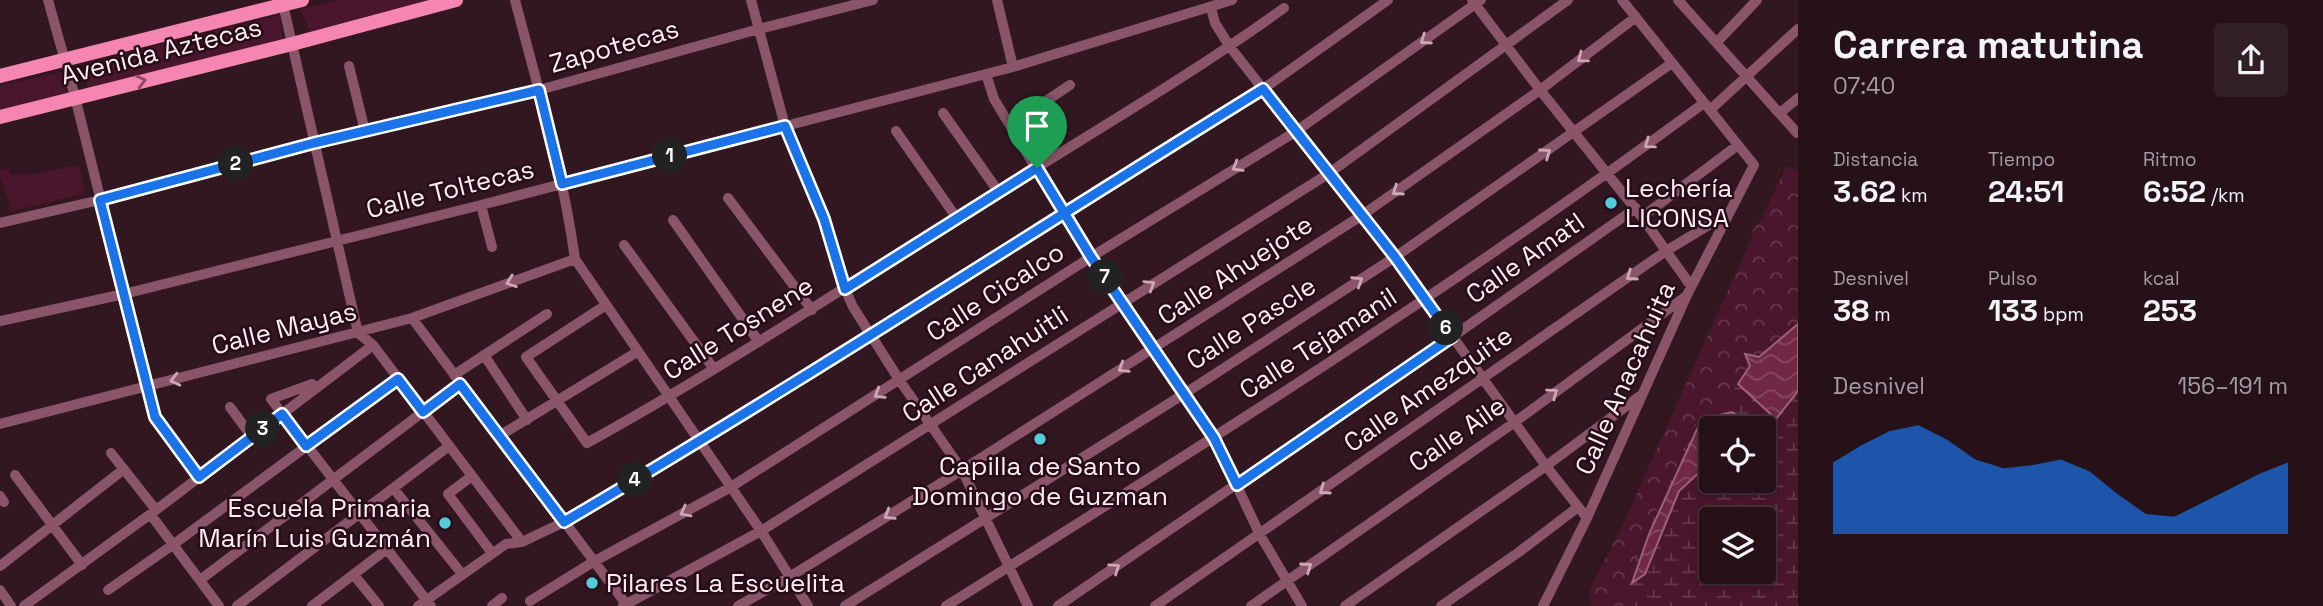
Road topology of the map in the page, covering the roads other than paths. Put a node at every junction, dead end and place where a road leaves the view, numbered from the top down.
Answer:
1 (48, 0) edge
2 (302, 0) edge
3 (456, 0) edge
4 (514, 0) edge
5 (751, 0) edge
6 (873, 0) edge
7 (997, 0) edge
8 (1233, 0) edge
9 (1388, 0) edge
10 (1568, 0) edge
11 (1622, 0) edge
12 (1757, 0) edge
13 (282, 2) edge
14 (1476, 2) edge
15 (1686, 3) edge
16 (1211, 8) junction
17 (1284, 8) dead end
18 (1636, 17) junction
19 (759, 29) junction
20 (1798, 29) edge
21 (1717, 42) junction
22 (292, 44) junction
23 (1230, 47) junction
24 (1506, 47) junction
25 (64, 60) junction
26 (1672, 63) junction
27 (349, 66) dead end
28 (1013, 66) junction
29 (986, 74) junction
30 (0, 76) edge
31 (1748, 77) junction
32 (1070, 85) dead end
33 (1263, 89) junction
34 (539, 90) junction
35 (1540, 90) junction
36 (75, 97) junction
37 (1798, 98) edge
38 (1707, 107) junction
39 (943, 113) dead end
40 (1780, 113) junction
41 (0, 117) edge
42 (1010, 125) junction
43 (785, 126) junction
44 (365, 131) junction
45 (896, 131) dead end
46 (1295, 132) junction
47 (1576, 132) junction
48 (1797, 133) edge
49 (314, 143) junction
50 (1738, 145) junction
51 (1037, 168) junction
52 (1328, 174) junction
53 (1609, 174) junction
54 (562, 184) junction
55 (998, 191) junction
56 (728, 198) dead end
57 (100, 200) junction
58 (481, 205) junction
59 (1063, 212) junction
60 (1729, 212) junction
61 (1639, 213) junction
62 (1361, 216) junction
63 (956, 217) junction
64 (673, 220) dead end
65 (0, 223) edge
66 (337, 241) junction
67 (624, 245) dead end
68 (492, 247) dead end
69 (1667, 251) junction
70 (1091, 257) junction
71 (1395, 257) junction
72 (575, 259) junction
73 (845, 289) junction
74 (1689, 291) junction
75 (124, 294) junction
76 (1426, 300) junction
77 (1123, 302) junction
78 (606, 306) junction
79 (812, 310) junction
80 (547, 314) dead end
81 (412, 318) junction
82 (0, 321) edge
83 (358, 333) junction
84 (870, 335) junction
85 (1452, 337) junction
86 (759, 342) junction
87 (373, 345) junction
88 (1153, 349) junction
89 (637, 352) junction
90 (484, 355) junction
91 (714, 369) junction
92 (398, 379) junction
93 (1482, 379) junction
94 (457, 380) junction
95 (900, 381) junction
96 (146, 387) junction
97 (317, 387) junction
98 (1184, 394) junction
99 (1642, 394) junction
100 (669, 397) junction
101 (557, 402) junction
102 (230, 407) dead end
103 (423, 412) junction
104 (282, 414) junction
105 (527, 420) junction
106 (1515, 422) junction
107 (0, 424) edge
108 (931, 425) junction
109 (499, 436) junction
110 (252, 437) junction
111 (1214, 438) junction
112 (700, 442) junction
113 (306, 446) junction
114 (449, 446) junction
115 (111, 453) dead end
116 (1546, 466) junction
117 (124, 469) junction
118 (962, 470) junction
119 (15, 475) dead end
120 (472, 475) junction
121 (199, 477) junction
122 (333, 480) junction
123 (1237, 485) junction
124 (731, 487) junction
125 (394, 489) junction
126 (1578, 507) junction
127 (153, 513) junction
128 (360, 515) junction
129 (986, 518) junction
130 (1587, 518) junction
131 (564, 522) junction
132 (52, 526) junction
133 (761, 531) junction
134 (1260, 535) junction
135 (522, 542) junction
136 (174, 544) junction
137 (387, 549) junction
138 (492, 554) junction
139 (593, 562) junction
140 (82, 565) junction
141 (0, 566) edge
142 (1010, 566) junction
143 (463, 574) junction
144 (354, 575) junction
145 (791, 576) junction
146 (200, 580) junction
147 (1287, 582) junction
148 (0, 590) edge
149 (108, 590) dead end
150 (326, 595) junction
151 (502, 598) dead end
152 (530, 601) dead end
153 (425, 604) edge
154 (1542, 604) edge
155 (625, 605) edge
156 (12, 606) edge
157 (24, 606) edge
158 (219, 606) edge
159 (237, 606) edge
160 (312, 606) edge
161 (334, 606) edge
162 (379, 606) edge
163 (492, 606) edge
164 (738, 606) edge
165 (808, 606) edge
166 (845, 606) edge
167 (946, 606) edge
168 (1028, 606) edge
169 (1058, 606) edge
170 (1155, 606) edge
171 (1251, 606) edge
172 (1302, 606) edge
173 (1345, 606) edge
174 (1441, 606) edge

1 - 25 street
2 - 13 main road, Avenida Aztecas
3 - 22 main road, Avenida Aztecas
4 - 34 street
5 - 19 street
6 - 19 street, Zapotecas
7 - 28 street
8 - 16 street, Calle Toltecas
9 - 33 street
10 - 24 street, Calle Canahuitli
11 - 18 street
12 - 21 street
13 - 22 street
13 - 25 main road, Avenida Aztecas
14 - 24 street
14 -> 46 street, Calle Cicalco
15 - 21 street
16 - 23 street
16 - 28 street, Calle Toltecas
17 - 23 street, Calle Tosnene
18 - 26 street
18 -> 35 street, Calle Ahuejote
19 - 34 street, Zapotecas
19 - 43 street
20 - 31 street, Calle Tejamanil
21 - 31 street
36 -> 22 main road, Avenida Aztecas
22 - 49 street
23 - 33 street
23 - 51 street, Calle Tosnene
24 - 35 street
24 - 52 street, Calle Canahuitli
25 - 30 main road, Avenida Aztecas
25 - 36 street
26 - 38 street
26 - 47 street, Calle Pascle
27 - 44 street
28 - 29 street, Calle Toltecas
29 - 42 street
29 - 43 street, Calle Toltecas
31 - 38 street, Calle Tejamanil
31 - 40 street
32 - 42 street
33 - 46 street
33 - 59 street
34 - 44 street, Zapotecas
34 - 54 street
35 - 47 street
35 -> 62 street, Calle Ahuejote
36 - 41 main road, Avenida Aztecas
36 - 57 street
37 - 40 street
38 - 50 street
38 -> 53 street, Calle Tejamanil
39 - 55 street
40 - 48 street
42 - 51 street
43 - 54 street, Calle Toltecas
43 - 73 street
44 - 49 street, Zapotecas
45 - 63 street
46 - 52 street
46 -> 70 street, Calle Cicalco
47 - 53 street
71 -> 47 street, Calle Pascle
49 - 57 street, Zapotecas
49 - 66 street
50 - 60 street, Calle Anacahuita
50 - 61 street, Calle Amatl
51 - 55 street, Calle Tosnene
51 - 59 street
52 - 62 street
77 -> 52 street, Calle Canahuitli
53 - 61 street
53 - 76 street, Calle Tejamanil
54 - 58 street, Calle Toltecas
54 - 72 street
55 - 63 street, Calle Tosnene
56 - 79 street
57 - 65 street, Zapotecas
57 - 75 street
58 - 66 street, Calle Toltecas
58 - 68 street
59 - 70 street
59 - 84 street
60 - 69 street, Calle Amezquite
60 - 74 street, Calle Anacahuita
61 - 69 street
61 - 85 street, Calle Amatl
62 - 71 street
62 - 88 street, Calle Ahuejote
63 - 73 street, Calle Tosnene
64 - 86 street
66 - 75 street, Calle Toltecas
66 - 83 street
67 - 91 street
69 - 74 street
69 -> 93 street, Calle Amezquite
70 - 77 street
70 - 95 street, Calle Cicalco
71 - 76 street
98 -> 71 street, Calle Pascle
72 - 78 street
72 -> 81 street, Calle Mayas
73 - 79 street, Calle Tosnene
73 - 84 street
74 - 99 street, Calle Anacahuita
106 -> 74 street, Calle Aile
75 - 82 street, Calle Toltecas
75 - 96 street
76 - 85 street
76 - 111 street, Calle Tejamanil
77 - 88 street
77 - 108 street, Calle Canahuitli
78 - 89 street
78 - 101 street
79 - 86 street, Calle Tosnene
80 - 90 street
81 - 83 street, Calle Mayas
81 - 94 street
83 - 87 street
83 -> 96 street, Calle Mayas
84 - 95 street
84 - 112 street
85 - 93 street
85 - 123 street, Calle Amatl
86 - 91 street, Calle Tosnene
87 - 92 street
87 - 97 street
88 - 98 street
88 -> 118 street, Calle Ahuejote
89 - 100 street
89 - 101 street
90 - 94 street
90 - 105 street
91 - 100 street, Calle Tosnene
92 - 103 street
92 - 113 street
93 - 106 street
93 -> 134 street, Calle Amezquite
94 - 103 street
94 - 109 street
95 - 108 street
95 -> 124 street, Calle Cicalco
96 - 107 street, Calle Mayas
96 - 121 street
97 - 104 street
97 - 104 street
98 - 111 street
98 - 129 street, Calle Pascle
99 - 116 street
99 - 130 street, Calle Anacahuita
100 - 101 street, Calle Tosnene
100 - 112 street
101 - 105 street
102 - 110 street
103 - 114 street
103 - 122 street
104 - 110 street
104 - 113 street
105 - 109 street
106 - 116 street
147 -> 106 street, Calle Aile
108 - 118 street
108 - 133 street, Calle Canahuitli
109 - 131 street
110 - 121 street
111 - 123 street
111 - 142 street, Calle Tejamanil
112 - 124 street
112 - 131 street
113 - 122 street
113 - 136 street
114 - 120 street
114 - 125 street
115 - 117 street
116 - 126 street
116 - 173 street
117 - 127 street
117 - 132 street
118 - 129 street
118 -> 145 street, Calle Ahuejote
119 - 132 street
120 - 135 street
120 - 138 street
121 - 127 street
122 - 128 street
122 - 146 street
123 - 134 street
169 -> 123 street, Calle Amatl
124 - 133 street
124 -> 139 street, Calle Cicalco
125 - 128 street
125 - 143 street
126 - 130 street
126 - 174 street
127 - 136 street
127 - 140 street
128 - 137 street
128 - 159 street
129 - 142 street
129 - 166 street, Calle Pascle
130 - 154 street, Calle Anacahuita
131 - 135 street
131 - 139 street
132 - 140 street
132 - 141 street
133 - 145 street
133 - 155 street, Calle Canahuitli
134 - 147 street
134 - 170 street, Calle Amezquite
135 - 138 street
136 - 146 street
136 - 149 street
137 - 144 street
137 - 153 street
138 - 143 street
139 - 152 street, Calle Cicalco
139 - 155 street
140 - 157 street
142 - 167 street, Calle Tejamanil
142 - 168 street
143 - 153 street
144 - 150 street
144 - 162 street
145 - 164 street, Calle Ahuejote
145 - 165 street
146 - 158 street
147 - 171 street, Calle Aile
147 - 172 street
148 - 156 street
150 - 160 street
150 - 161 street
151 - 163 street

